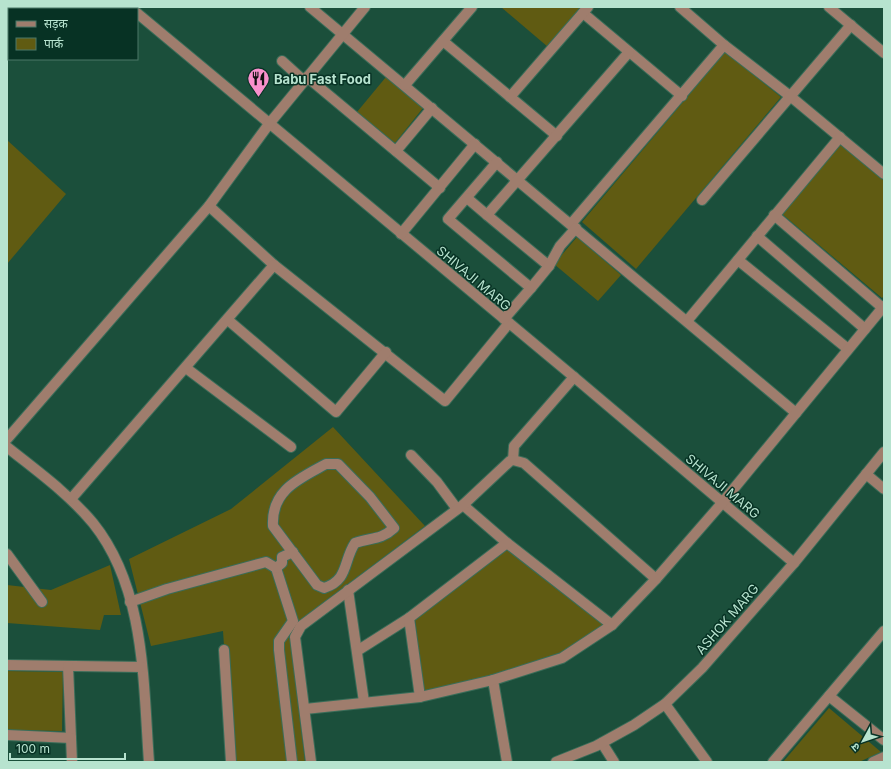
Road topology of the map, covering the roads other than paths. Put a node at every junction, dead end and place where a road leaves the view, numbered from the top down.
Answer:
1 (310, 7) edge
2 (365, 7) edge
3 (472, 7) edge
4 (680, 7) edge
5 (829, 7) edge
6 (586, 10) edge
7 (138, 14) edge
8 (852, 25) junction
9 (342, 34) junction
10 (443, 41) junction
11 (724, 45) junction
12 (629, 52) junction
13 (884, 53) edge
14 (282, 61) dead end
15 (305, 79) junction
16 (405, 85) junction
17 (682, 96) junction
18 (790, 96) junction
19 (510, 97) junction
20 (432, 108) junction
21 (268, 124) junction
22 (557, 136) junction
23 (840, 137) junction
24 (476, 144) junction
25 (396, 152) junction
26 (497, 162) junction
27 (884, 174) edge
28 (519, 180) junction
29 (440, 188) junction
30 (467, 198) junction
31 (702, 200) dead end
32 (209, 206) junction
33 (487, 215) junction
34 (774, 215) junction
35 (573, 226) junction
36 (401, 234) junction
37 (757, 236) junction
38 (738, 260) junction
39 (274, 265) junction
40 (549, 266) junction
41 (532, 288) junction
42 (884, 307) edge
43 (228, 320) junction
44 (506, 321) junction
45 (687, 321) junction
46 (865, 329) junction
47 (848, 350) junction
48 (386, 352) junction
49 (186, 368) junction
50 (574, 377) junction
51 (796, 413) junction
52 (7, 438) edge
53 (7, 447) edge
54 (291, 447) dead end
55 (884, 452) edge
56 (412, 455) dead end
57 (513, 460) junction
58 (866, 474) junction
59 (884, 489) edge
60 (71, 499) junction
61 (722, 503) junction
62 (460, 507) junction
63 (507, 543) junction
64 (293, 552) junction
65 (7, 554) edge
66 (794, 563) junction
67 (276, 568) junction
68 (656, 579) junction
69 (348, 590) junction
70 (42, 602) dead end
71 (130, 602) junction
72 (409, 618) junction
73 (612, 625) junction
74 (884, 631) edge
75 (224, 650) dead end
76 (357, 651) junction
77 (7, 665) edge
78 (68, 666) junction
79 (142, 668) junction
80 (493, 680) junction
81 (829, 696) junction
82 (420, 698) junction
83 (364, 702) junction
84 (665, 704) junction
85 (305, 709) junction
86 (7, 735) edge
87 (71, 738) junction
88 (884, 740) edge
89 (602, 743) junction
90 (884, 757) edge
91 (72, 762) edge
92 (149, 762) edge
93 (231, 762) edge
94 (292, 762) edge
95 (311, 762) edge
96 (507, 762) edge
97 (556, 762) edge
98 (614, 762) edge
99 (707, 762) edge
100 (773, 762) edge
101 (873, 762) edge

1 - 9 street
2 - 9 street
3 - 10 street
4 - 11 street
5 - 8 street
6 - 12 street
6 - 19 street
7 - 21 street, SHIVAJI MARG
8 - 13 street
8 - 18 street
9 - 15 street
9 - 16 street
10 - 16 street
10 - 19 street
11 - 17 street
11 - 18 street
12 - 17 street
12 - 22 street
14 - 15 street
15 - 21 street
15 - 25 street
16 - 20 street
17 - 35 street
18 - 23 street
18 - 31 street
19 - 22 street
20 - 24 street
20 - 25 street
21 - 32 street
21 - 36 street, SHIVAJI MARG
22 - 28 street
23 - 27 street
23 - 34 street
24 - 26 street
24 - 29 street
25 - 29 street
26 - 28 street
26 - 30 street
28 - 33 street
28 - 35 street
29 - 36 street
30 - 33 street
30 - 41 street
32 - 39 street
32 - 52 street
33 - 40 street
34 - 37 street
34 - 42 street
35 - 40 street
35 - 45 street
36 - 44 street, SHIVAJI MARG
37 - 38 street
37 - 46 street
38 - 45 street
38 - 47 street
39 - 43 street
39 - 48 street
40 - 41 street
41 - 44 street
42 - 46 street
43 - 48 street
43 - 49 street
44 - 48 street
44 - 50 street, SHIVAJI MARG
45 - 51 street
46 - 47 street
47 - 51 street
49 - 54 street
49 - 60 street
50 - 57 street
50 - 61 street, SHIVAJI MARG
51 - 61 street
53 - 60 street
55 - 58 street, ASHOK MARG
56 - 62 street
57 - 62 street
57 - 68 street
58 - 59 street
58 - 66 street, ASHOK MARG
60 - 71 street
61 - 66 street, SHIVAJI MARG
61 - 68 street
62 - 63 street
62 - 69 street
63 - 72 street
63 - 73 street
64 - 64 street
64 - 67 street
65 - 70 street
66 - 84 street, ASHOK MARG
67 - 71 street
67 - 94 street
68 - 73 street
69 - 76 street
69 - 85 street
71 - 79 street
72 - 76 street
72 - 82 street
73 - 80 street
74 - 81 street
75 - 93 street
76 - 83 street
77 - 78 street
78 - 79 street
78 - 87 street
79 - 92 street
80 - 82 street
80 - 96 street
81 - 88 street
81 - 100 street
82 - 83 street
83 - 85 street
84 - 89 street, ASHOK MARG
84 - 99 street
85 - 95 street
86 - 87 street
87 - 91 street
89 - 97 street, ASHOK MARG
89 - 98 street
90 - 101 street

